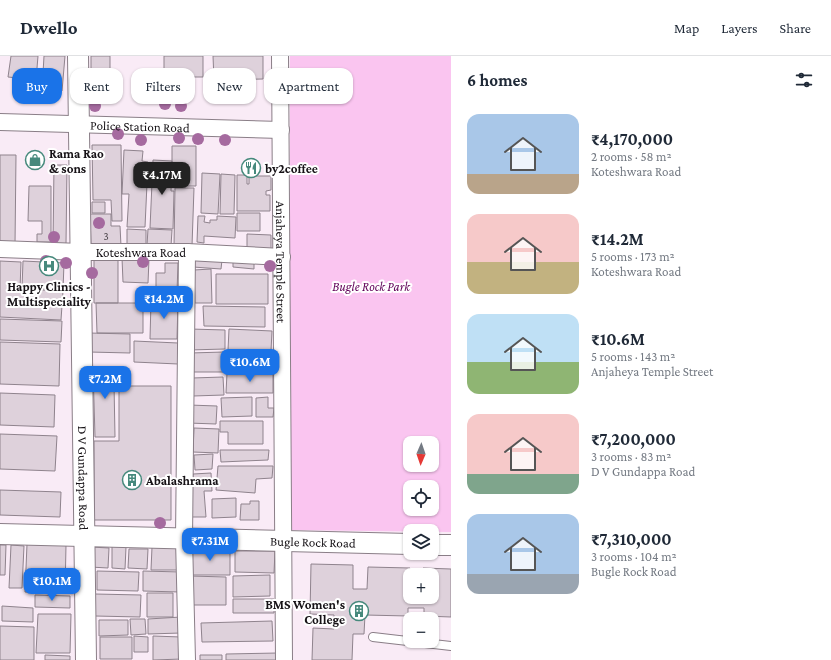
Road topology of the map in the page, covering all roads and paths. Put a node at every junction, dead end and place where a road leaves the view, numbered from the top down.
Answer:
1 (78, 56) edge
2 (280, 56) edge
3 (0, 122) edge
4 (79, 124) junction
5 (281, 130) junction
6 (0, 249) edge
7 (81, 252) junction
8 (187, 252) junction
9 (282, 257) junction
10 (0, 534) edge
11 (85, 536) junction
12 (184, 539) junction
13 (284, 541) junction
14 (403, 544) edge
15 (439, 545) edge
16 (451, 545) edge
17 (373, 637) dead end
18 (451, 646) edge
19 (86, 660) edge
20 (187, 660) edge
21 (284, 660) edge

1 - 4 street, D V Gundappa Road
2 - 5 street, Anjaheya Temple Street
3 - 4 street, Police Station Road
4 - 5 street, Police Station Road
4 - 7 street, D V Gundappa Road
5 - 9 street, Anjaheya Temple Street
6 - 7 street, Koteshwara Road
7 - 8 street, Koteshwara Road
7 - 11 street, D V Gundappa Road
8 - 9 street, Koteshwara Road
8 - 12 street
9 - 13 street, Anjaheya Temple Street
10 - 11 street, Bugle Rock Road
11 - 12 street, Bugle Rock Road
11 - 19 street, D V Gundappa Road
12 - 13 street, Bugle Rock Road
12 - 20 street
13 - 14 street, Bugle Rock Road
13 - 21 street, Anjaheya Temple Street
15 - 16 street
17 - 18 lane

